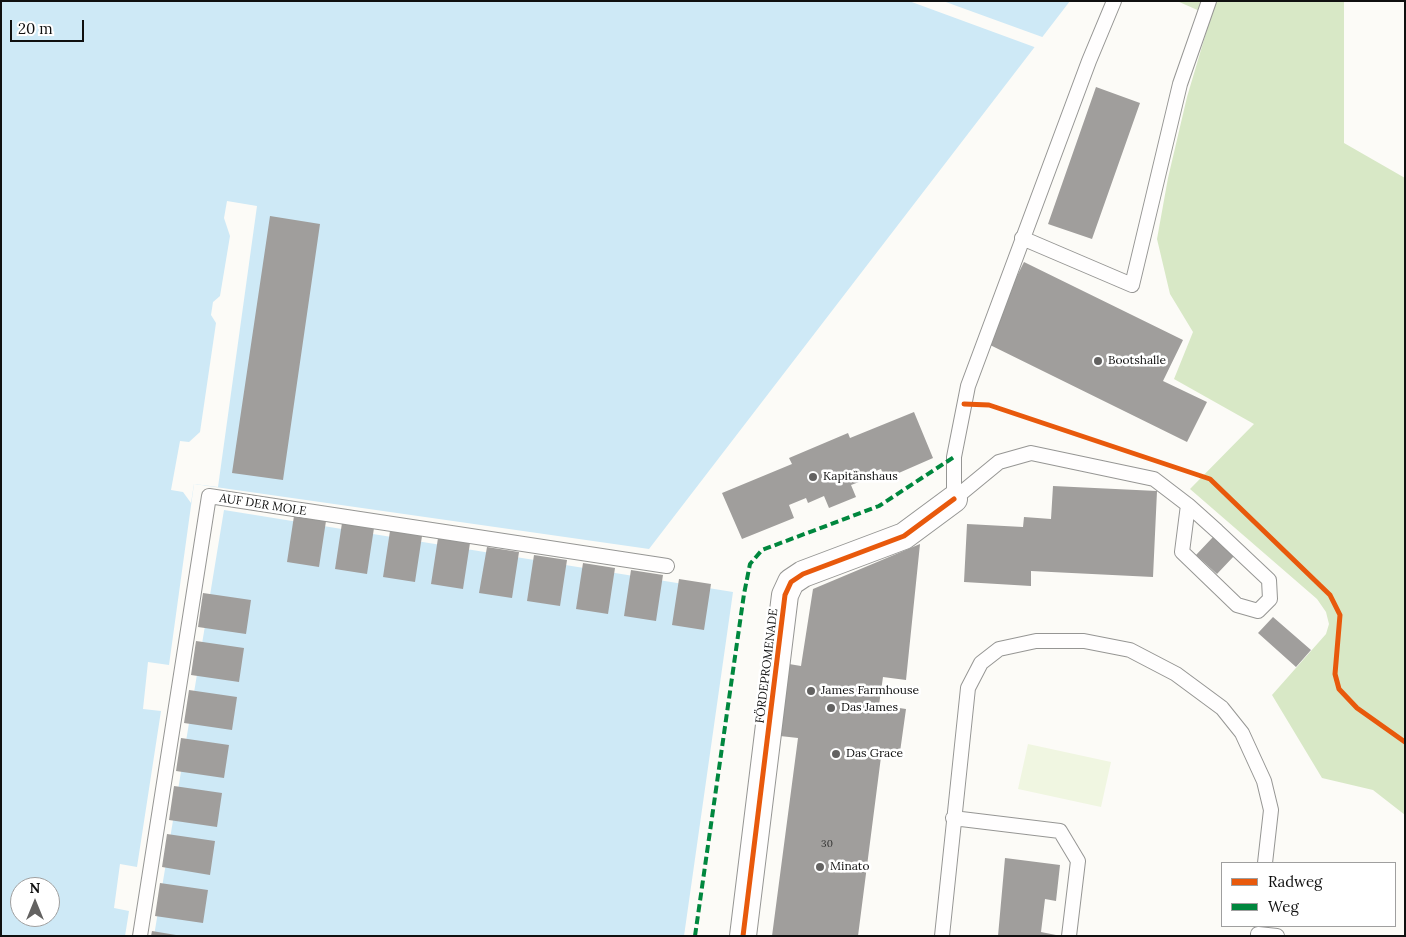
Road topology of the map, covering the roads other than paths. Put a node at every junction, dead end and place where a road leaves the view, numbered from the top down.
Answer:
1 (1114, 1) edge
2 (1209, 1) edge
3 (1022, 238) junction
4 (954, 499) junction
5 (1188, 506) junction
6 (667, 566) dead end
7 (953, 818) junction
8 (1265, 862) edge
9 (1259, 932) edge
10 (140, 936) edge
11 (743, 936) edge
12 (942, 936) edge
13 (1069, 936) edge
14 (1277, 936) edge

1 - 3 lane
2 - 3 lane
3 - 4 lane
4 - 5 lane, FÖRDEPROMENADE
4 - 11 street, FÖRDEPROMENADE
5 - 5 lane, FÖRDEPROMENADE
6 - 10 lane, AUF DER MOLE
7 - 8 lane
7 - 12 lane
7 - 13 lane
9 - 14 lane

